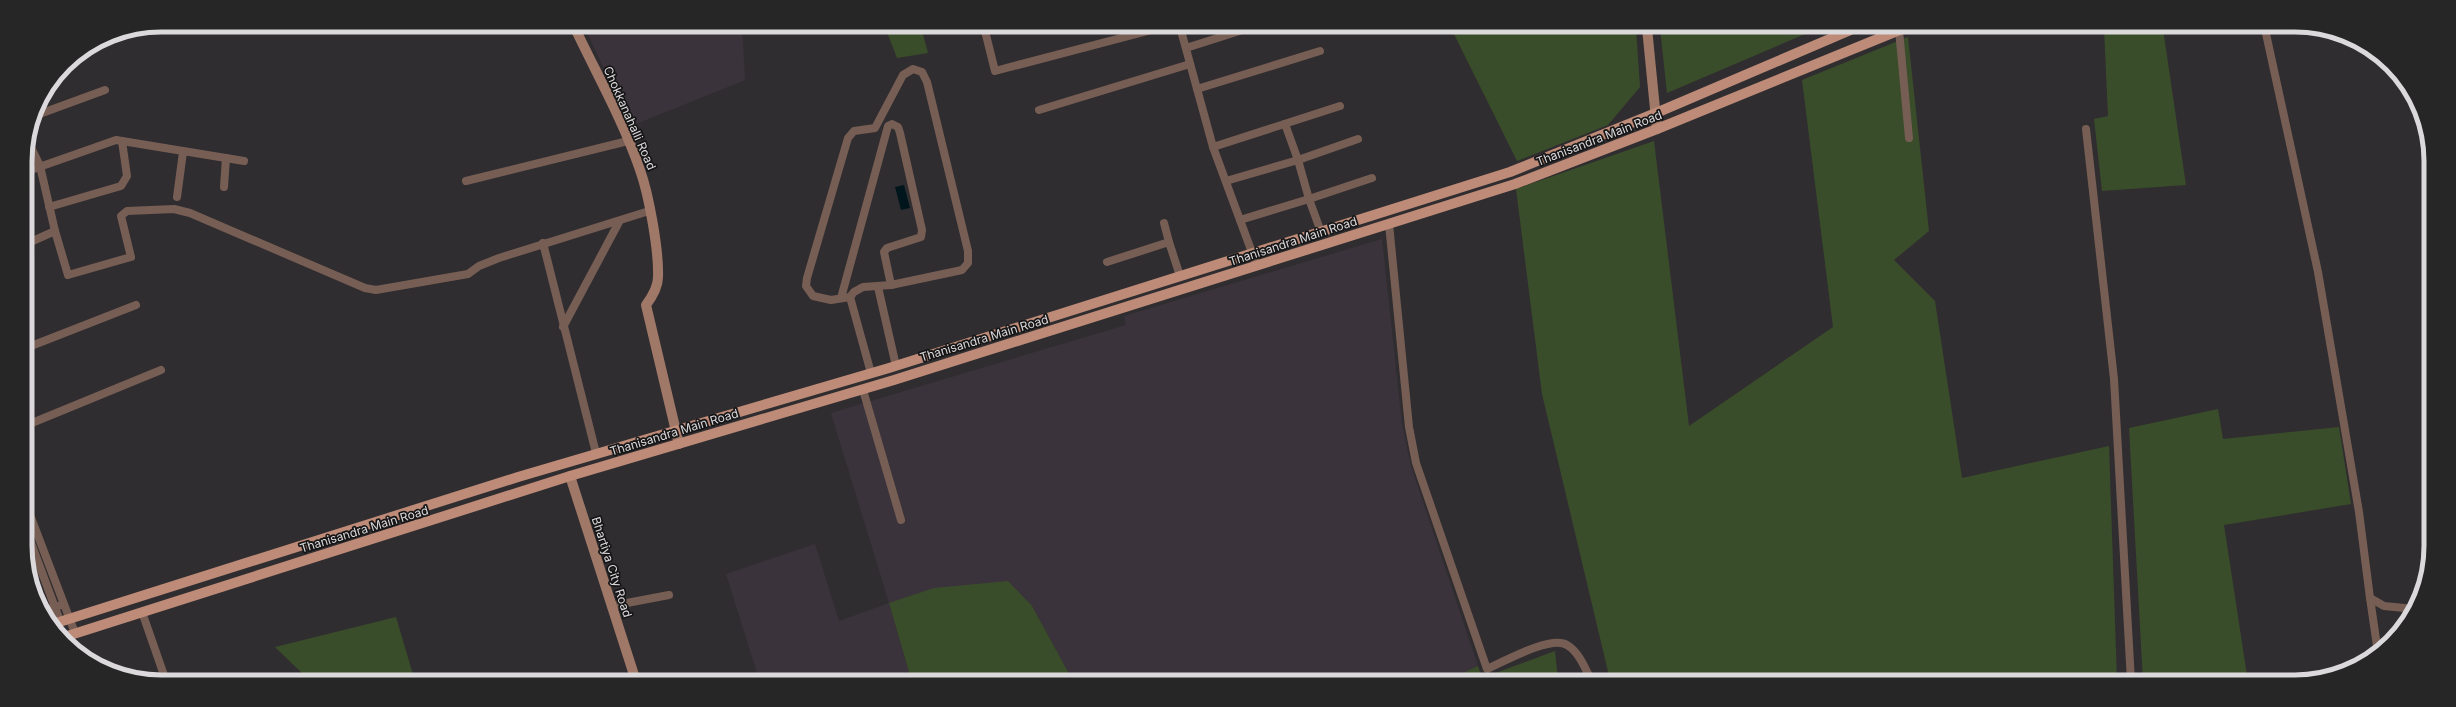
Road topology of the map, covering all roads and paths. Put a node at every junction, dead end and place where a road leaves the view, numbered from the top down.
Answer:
1 (577, 32) edge
2 (985, 32) edge
3 (1144, 32) edge
4 (1181, 32) edge
5 (1236, 32) edge
6 (1647, 32) edge
7 (1846, 32) edge
8 (1894, 32) edge
9 (1901, 32) edge
10 (2266, 32) edge
11 (1186, 48) junction
12 (1320, 51) dead end
13 (1190, 64) junction
14 (1197, 89) junction
15 (105, 90) dead end
16 (1340, 106) dead end
17 (1039, 110) dead end
18 (41, 113) edge
19 (1656, 113) junction
20 (1285, 124) junction
21 (1657, 129) junction
22 (2086, 129) dead end
23 (1909, 138) dead end
24 (1358, 139) dead end
25 (122, 141) junction
26 (628, 141) junction
27 (1213, 147) junction
28 (32, 150) edge
29 (183, 152) junction
30 (226, 158) junction
31 (1298, 160) junction
32 (244, 161) dead end
33 (40, 166) junction
34 (32, 169) edge
35 (1372, 178) dead end
36 (466, 181) dead end
37 (1226, 181) junction
38 (224, 187) dead end
39 (177, 196) dead end
40 (1309, 199) junction
41 (49, 207) junction
42 (649, 211) junction
43 (1240, 220) junction
44 (619, 222) junction
45 (1164, 223) dead end
46 (1389, 224) junction
47 (55, 231) junction
48 (1321, 232) junction
49 (32, 241) edge
50 (1169, 242) junction
51 (543, 243) junction
52 (1253, 253) junction
53 (1107, 262) dead end
54 (1257, 266) junction
55 (1180, 276) junction
56 (891, 285) junction
57 (878, 287) junction
58 (845, 297) junction
59 (136, 306) dead end
60 (563, 327) junction
61 (32, 346) edge
62 (896, 366) junction
63 (161, 370) dead end
64 (871, 373) junction
65 (863, 390) junction
66 (32, 423) edge
67 (675, 432) junction
68 (679, 444) junction
69 (596, 453) junction
70 (563, 464) junction
71 (567, 477) junction
72 (32, 520) edge
73 (901, 520) dead end
74 (32, 546) edge
75 (37, 560) junction
76 (33, 562) edge
77 (669, 594) dead end
78 (2370, 598) junction
79 (64, 604) junction
80 (611, 606) junction
81 (55, 607) junction
82 (2408, 608) edge
83 (49, 609) edge
84 (142, 612) junction
85 (61, 621) edge
86 (75, 634) junction
87 (69, 636) edge
88 (2377, 645) edge
89 (623, 651) junction
90 (164, 675) edge
91 (628, 675) edge
92 (634, 675) edge
93 (1588, 675) edge
94 (2132, 675) edge

1 - 26 street, Chokkanahalli Road
2 - 3 street
4 - 11 street
5 - 11 street
6 - 19 street
7 - 19 main road, Thanisandra Main Road
8 - 21 main road, Thanisandra Main Road
9 - 23 street
10 - 78 street
11 - 13 street
12 - 14 street
13 - 14 street
13 - 17 street
14 - 27 street
15 - 18 street
16 - 20 street
19 - 21 street
19 - 48 main road, Thanisandra Main Road
20 - 27 street
20 - 31 street
21 - 46 main road, Thanisandra Main Road
22 - 94 street
24 - 31 street
25 - 29 street
25 - 33 street
25 - 41 street
26 - 36 street
26 - 42 street, Chokkanahalli Road
27 - 37 street
28 - 33 street
29 - 30 street
29 - 39 street
30 - 32 street
30 - 38 street
31 - 37 street
31 - 40 street
33 - 34 street
33 - 41 street
35 - 40 street
37 - 43 street
40 - 43 street
40 - 48 street
41 - 47 street
42 - 44 street
42 - 67 street, Chokkanahalli Road
43 - 52 street
44 - 51 street
44 - 60 street
45 - 50 street
46 - 54 main road, Thanisandra Main Road
46 - 93 street
47 - 49 street
47 - 51 street
48 - 52 main road, Thanisandra Main Road
50 - 53 street
50 - 55 street
51 - 60 street
52 - 54 street
52 - 55 main road, Thanisandra Main Road
54 - 65 main road, Thanisandra Main Road
55 - 62 main road, Thanisandra Main Road
56 - 57 street
56 - 58 street
56 - 58 street
57 - 58 street
57 - 62 street
58 - 64 street
59 - 61 street
60 - 69 street
62 - 64 main road, Thanisandra Main Road
63 - 66 street
64 - 67 main road, Thanisandra Main Road
65 - 68 main road, Thanisandra Main Road
65 - 73 street
67 - 68 street
67 - 69 main road, Thanisandra Main Road
68 - 71 main road, Thanisandra Main Road
69 - 70 main road, Thanisandra Main Road
70 - 71 street
70 - 85 main road, Thanisandra Main Road
71 - 80 street, Bhartiya City Road
71 - 84 main road, Thanisandra Main Road
71 - 89 street, Bhartiya City Road
72 - 79 street
74 - 75 street
75 - 76 street
75 - 81 street
77 - 80 street
78 - 82 street
78 - 88 street
79 - 81 street
79 - 85 street
80 - 89 street, Bhartiya City Road
81 - 83 street
81 - 85 street
84 - 86 main road, Thanisandra Main Road
84 - 90 street
85 - 86 street
86 - 87 main road, Thanisandra Main Road
89 - 91 street, Bhartiya City Road
89 - 92 street, Bhartiya City Road

